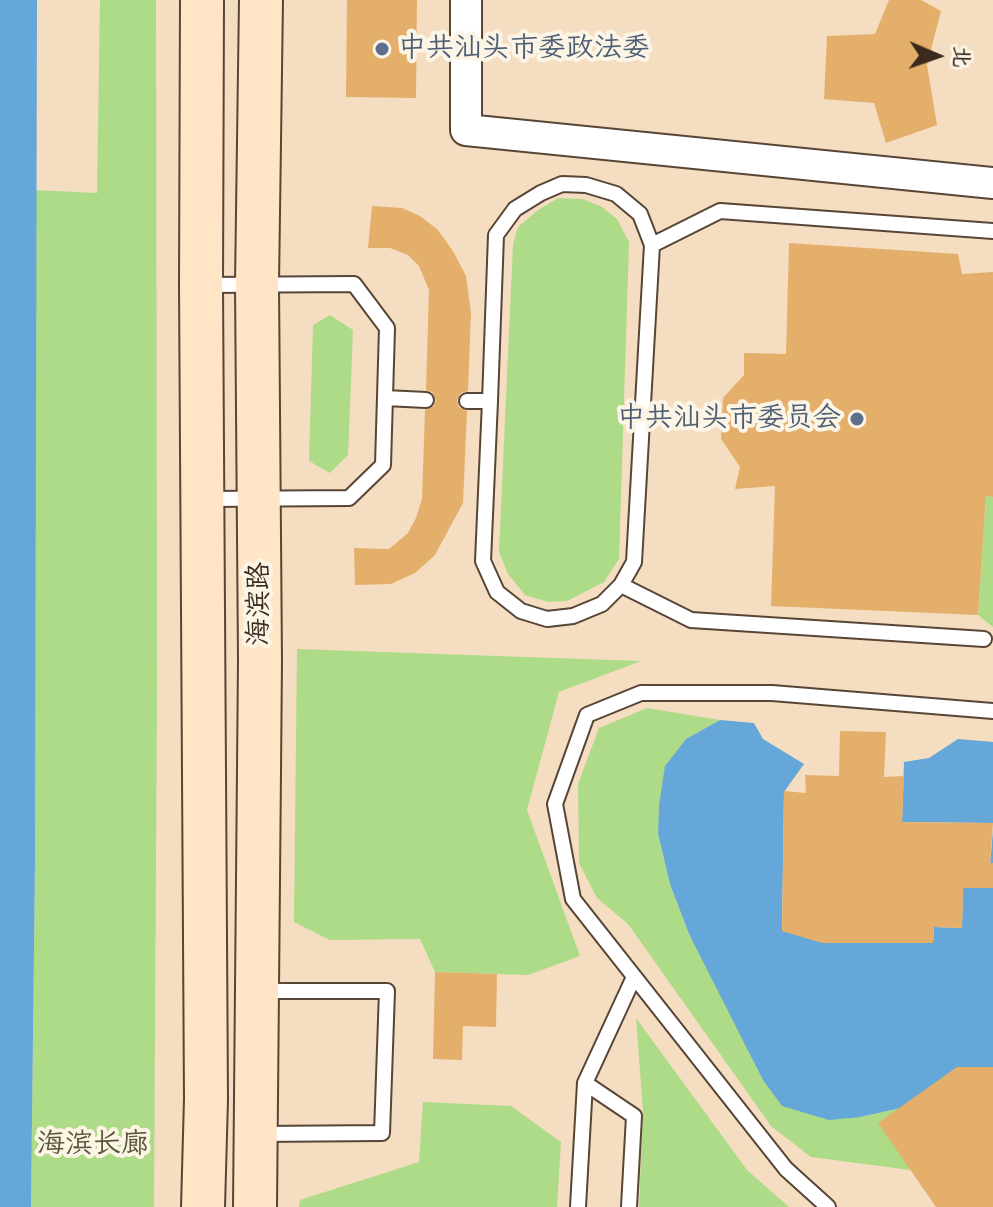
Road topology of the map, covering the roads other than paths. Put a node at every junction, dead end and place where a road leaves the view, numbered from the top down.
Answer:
1 (202, 0) edge
2 (261, 0) edge
3 (466, 0) edge
4 (993, 183) edge
5 (993, 231) edge
6 (652, 245) junction
7 (257, 284) junction
8 (201, 285) junction
9 (385, 398) junction
10 (426, 400) dead end
11 (467, 401) dead end
12 (490, 401) junction
13 (259, 498) junction
14 (202, 499) junction
15 (621, 585) junction
16 (984, 639) dead end
17 (993, 711) edge
18 (634, 977) junction
19 (256, 999) junction
20 (205, 1006) junction
21 (231, 1055) junction
22 (585, 1083) junction
23 (206, 1099) junction
24 (255, 1114) junction
25 (203, 1207) edge
26 (255, 1207) edge
27 (578, 1207) edge
28 (629, 1207) edge
29 (828, 1207) edge

1 - 8 main road, 海滨路
2 - 7 main road, 海滨路
3 - 4 street
5 - 6 lane
6 - 12 lane
6 - 15 lane
7 - 8 lane
7 - 9 lane
7 - 13 main road, 海滨路
8 - 14 main road, 海滨路
9 - 10 lane
9 - 13 lane
11 - 12 lane
12 - 15 lane
13 - 14 lane
13 - 19 main road, 海滨路
14 - 20 main road, 海滨路
15 - 16 lane
17 - 18 lane
18 - 22 lane
18 - 29 lane
19 - 21 main road
19 - 24 main road, 海滨路
19 - 24 lane
20 - 21 main road
20 - 23 main road, 海滨路
21 - 23 main road
21 - 24 main road
22 - 27 lane
22 - 28 lane
23 - 25 main road, 海滨路
24 - 26 main road, 海滨路

